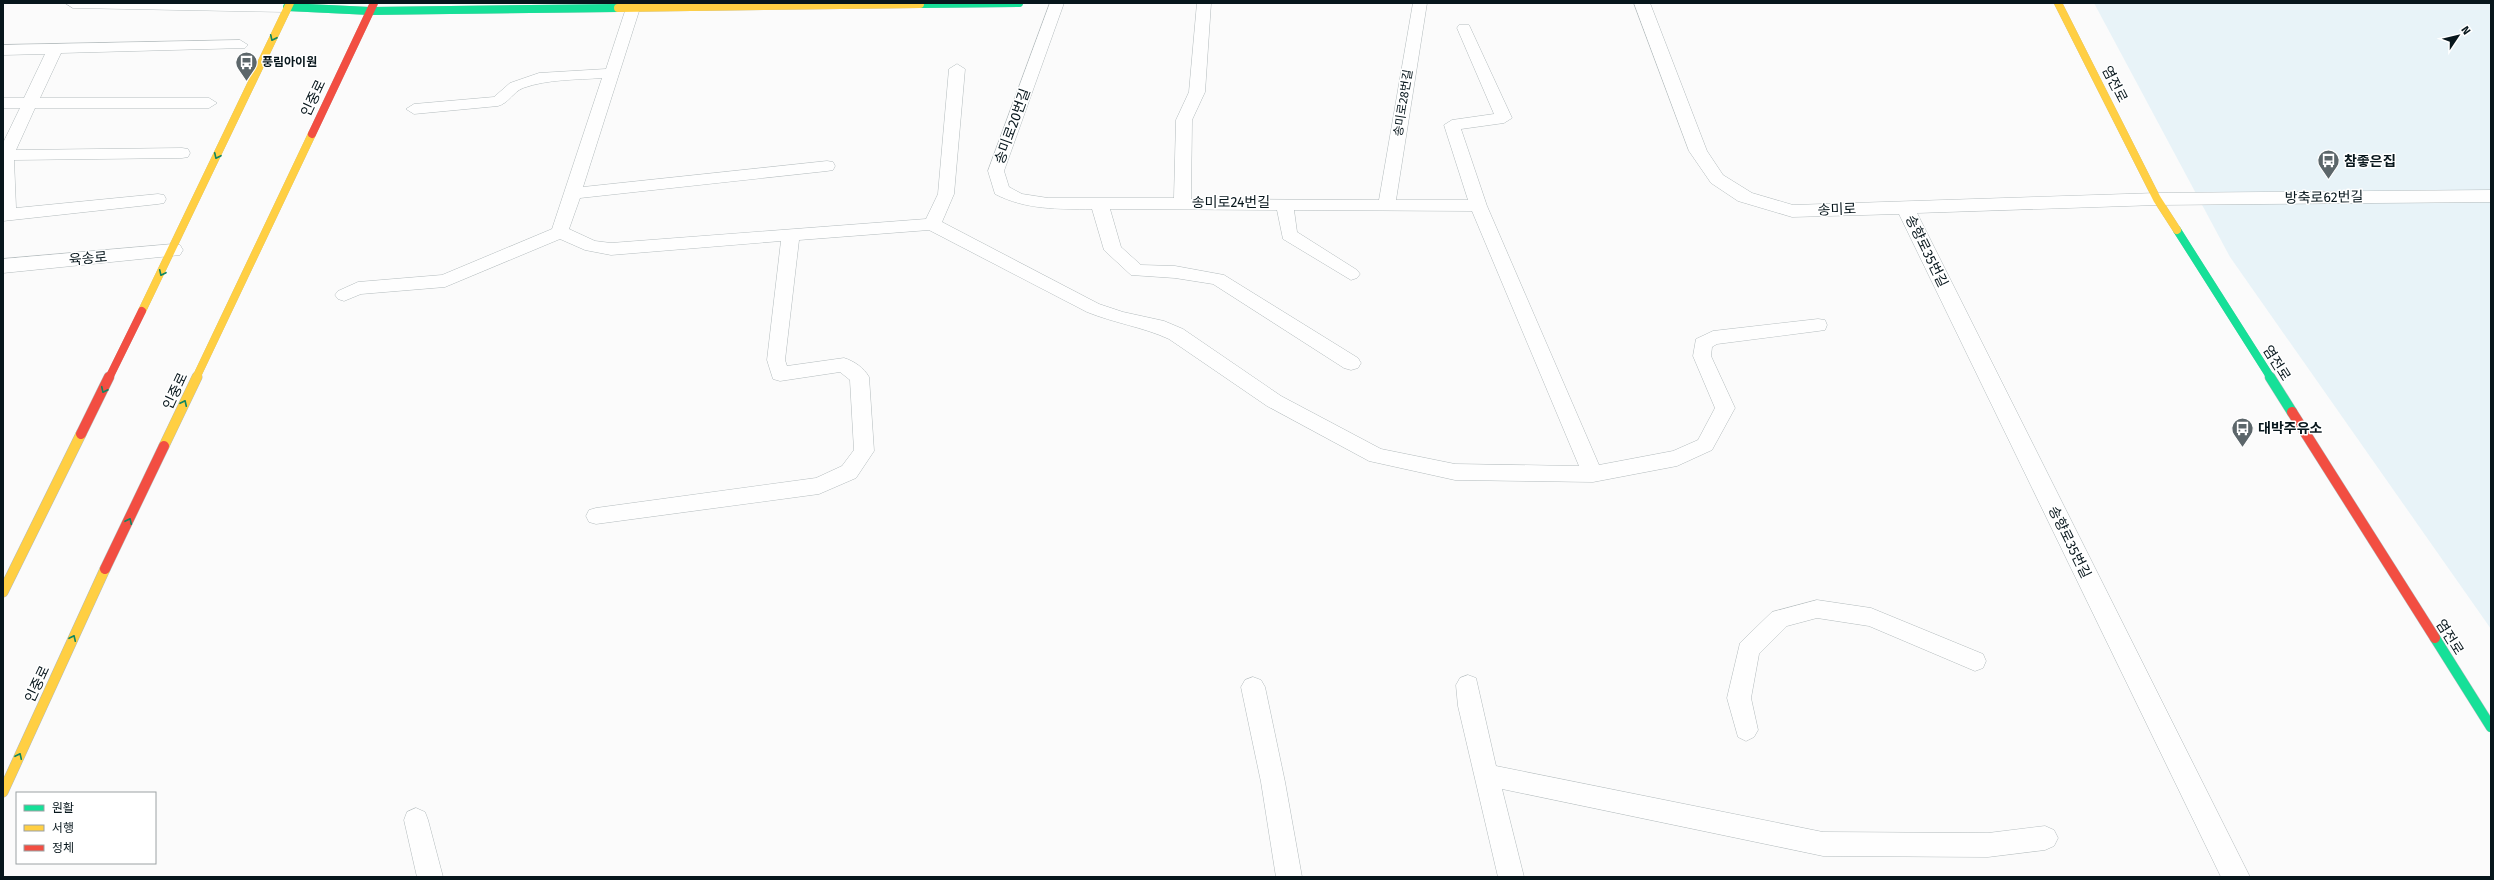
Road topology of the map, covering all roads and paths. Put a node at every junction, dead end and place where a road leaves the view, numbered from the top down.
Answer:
1 (73, 3) edge
2 (1019, 3) edge
3 (1057, 3) edge
4 (1204, 3) edge
5 (1420, 3) edge
6 (1642, 3) edge
7 (2058, 3) edge
8 (288, 5) edge
9 (473, 6) edge
10 (372, 7) edge
11 (633, 8) junction
12 (1464, 28) dead end
13 (240, 45) dead end
14 (55, 49) junction
15 (3, 50) edge
16 (957, 69) dead end
17 (612, 73) junction
18 (29, 101) junction
19 (3, 103) edge
20 (209, 103) dead end
21 (414, 109) dead end
22 (182, 153) dead end
23 (5, 154) edge
24 (828, 166) dead end
25 (573, 193) junction
26 (2491, 196) edge
27 (158, 199) dead end
28 (2157, 199) junction
29 (1099, 202) junction
30 (1182, 202) junction
31 (1284, 203) junction
32 (1387, 204) junction
33 (1478, 206) junction
34 (1906, 207) junction
35 (5, 215) edge
36 (932, 224) junction
37 (560, 232) junction
38 (791, 234) junction
39 (172, 250) junction
40 (3, 266) edge
41 (1351, 274) dead end
42 (344, 295) dead end
43 (1818, 325) dead end
44 (1351, 363) dead end
45 (1593, 474) junction
46 (596, 516) dead end
47 (3, 592) edge
48 (1975, 662) dead end
49 (1468, 685) dead end
50 (1253, 687) dead end
51 (2491, 727) edge
52 (1746, 730) dead end
53 (1486, 775) junction
54 (3, 792) edge
55 (416, 820) dead end
56 (2045, 838) dead end
57 (430, 877) edge
58 (1289, 877) edge
59 (1511, 877) edge
60 (2236, 877) edge

1 - 8 street
2 - 11 main road
3 - 29 lane, 송미로20번길
4 - 30 lane, 송미로24번길
5 - 32 lane, 송미로28번길
6 - 34 street, 송미로
7 - 28 main road, 염전로
8 - 10 main road
8 -> 39 main road
9 - 10 main road
9 - 11 main road
54 -> 10 main road, 인중로
11 - 17 lane
12 - 33 lane
13 - 14 lane
14 - 15 lane
14 - 18 lane
16 - 36 lane
17 - 21 lane
17 - 25 lane
18 - 19 lane
18 - 20 lane
18 - 23 lane
22 - 23 lane
23 - 35 lane
24 - 25 lane
25 - 37 lane
26 - 28 street, 방축로62번길
27 - 35 lane
28 - 34 street, 송미로
28 - 51 main road, 염전로
29 - 30 lane, 송미로20번길
29 - 44 lane
30 - 31 lane, 송미로24번길
31 - 32 lane, 송미로24번길
31 - 41 lane
32 - 33 lane, 송미로24번길
33 - 45 lane
34 - 60 street, 송향로35번길
36 - 38 lane
36 - 45 lane
37 - 38 lane
37 - 42 lane
38 - 46 lane
39 - 40 street, 육송로
39 -> 47 main road
43 - 45 lane
48 - 52 lane
49 - 53 lane
50 - 58 lane
53 - 56 lane
53 - 59 lane
55 - 57 lane

